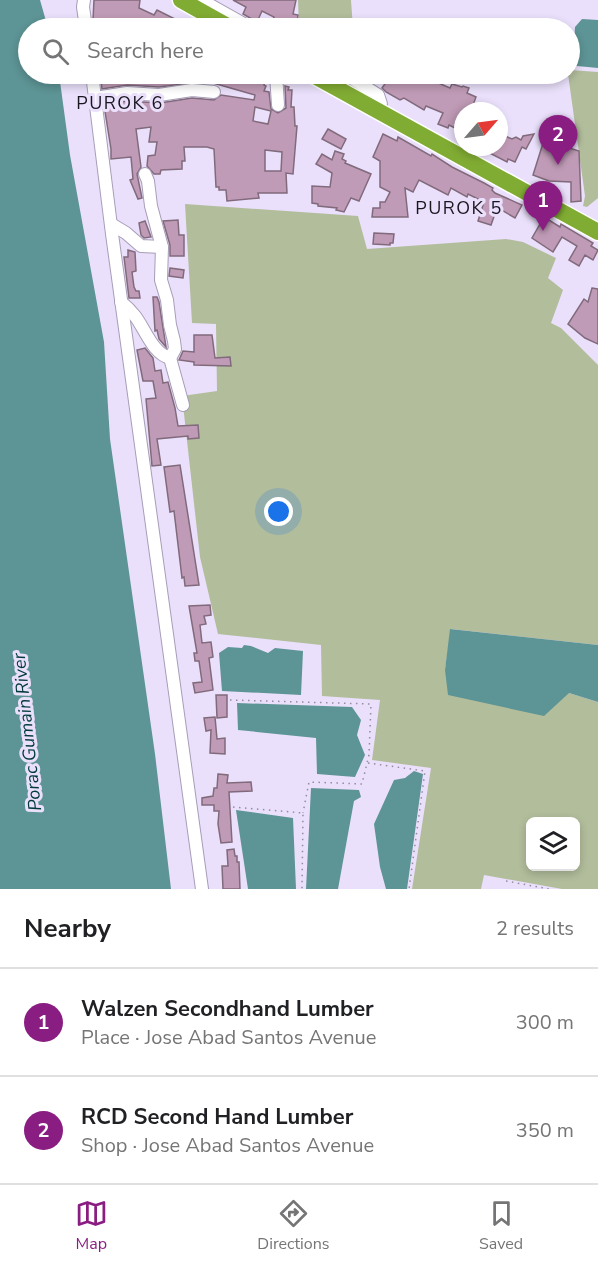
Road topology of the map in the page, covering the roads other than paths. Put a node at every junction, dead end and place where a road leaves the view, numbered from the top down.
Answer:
1 (84, 0) edge
2 (181, 0) edge
3 (201, 0) edge
4 (85, 18) edge
5 (213, 18) edge
6 (233, 18) edge
7 (93, 84) edge
8 (277, 84) edge
9 (328, 84) edge
10 (361, 84) edge
11 (214, 92) dead end
12 (95, 98) junction
13 (279, 105) dead end
14 (377, 111) junction
15 (145, 174) dead end
16 (111, 224) junction
17 (598, 232) edge
18 (162, 247) junction
19 (122, 302) junction
20 (170, 357) junction
21 (183, 405) dead end
22 (202, 889) edge

1 - 4 street
2 - 5 highway
3 - 6 street
7 - 12 street
8 - 13 street
9 - 14 highway
10 - 14 street
11 - 12 street
12 - 16 street
14 - 17 highway
15 - 18 street
16 - 18 street
16 - 19 street
18 - 20 street
19 - 20 street
19 - 22 street
20 - 21 street

